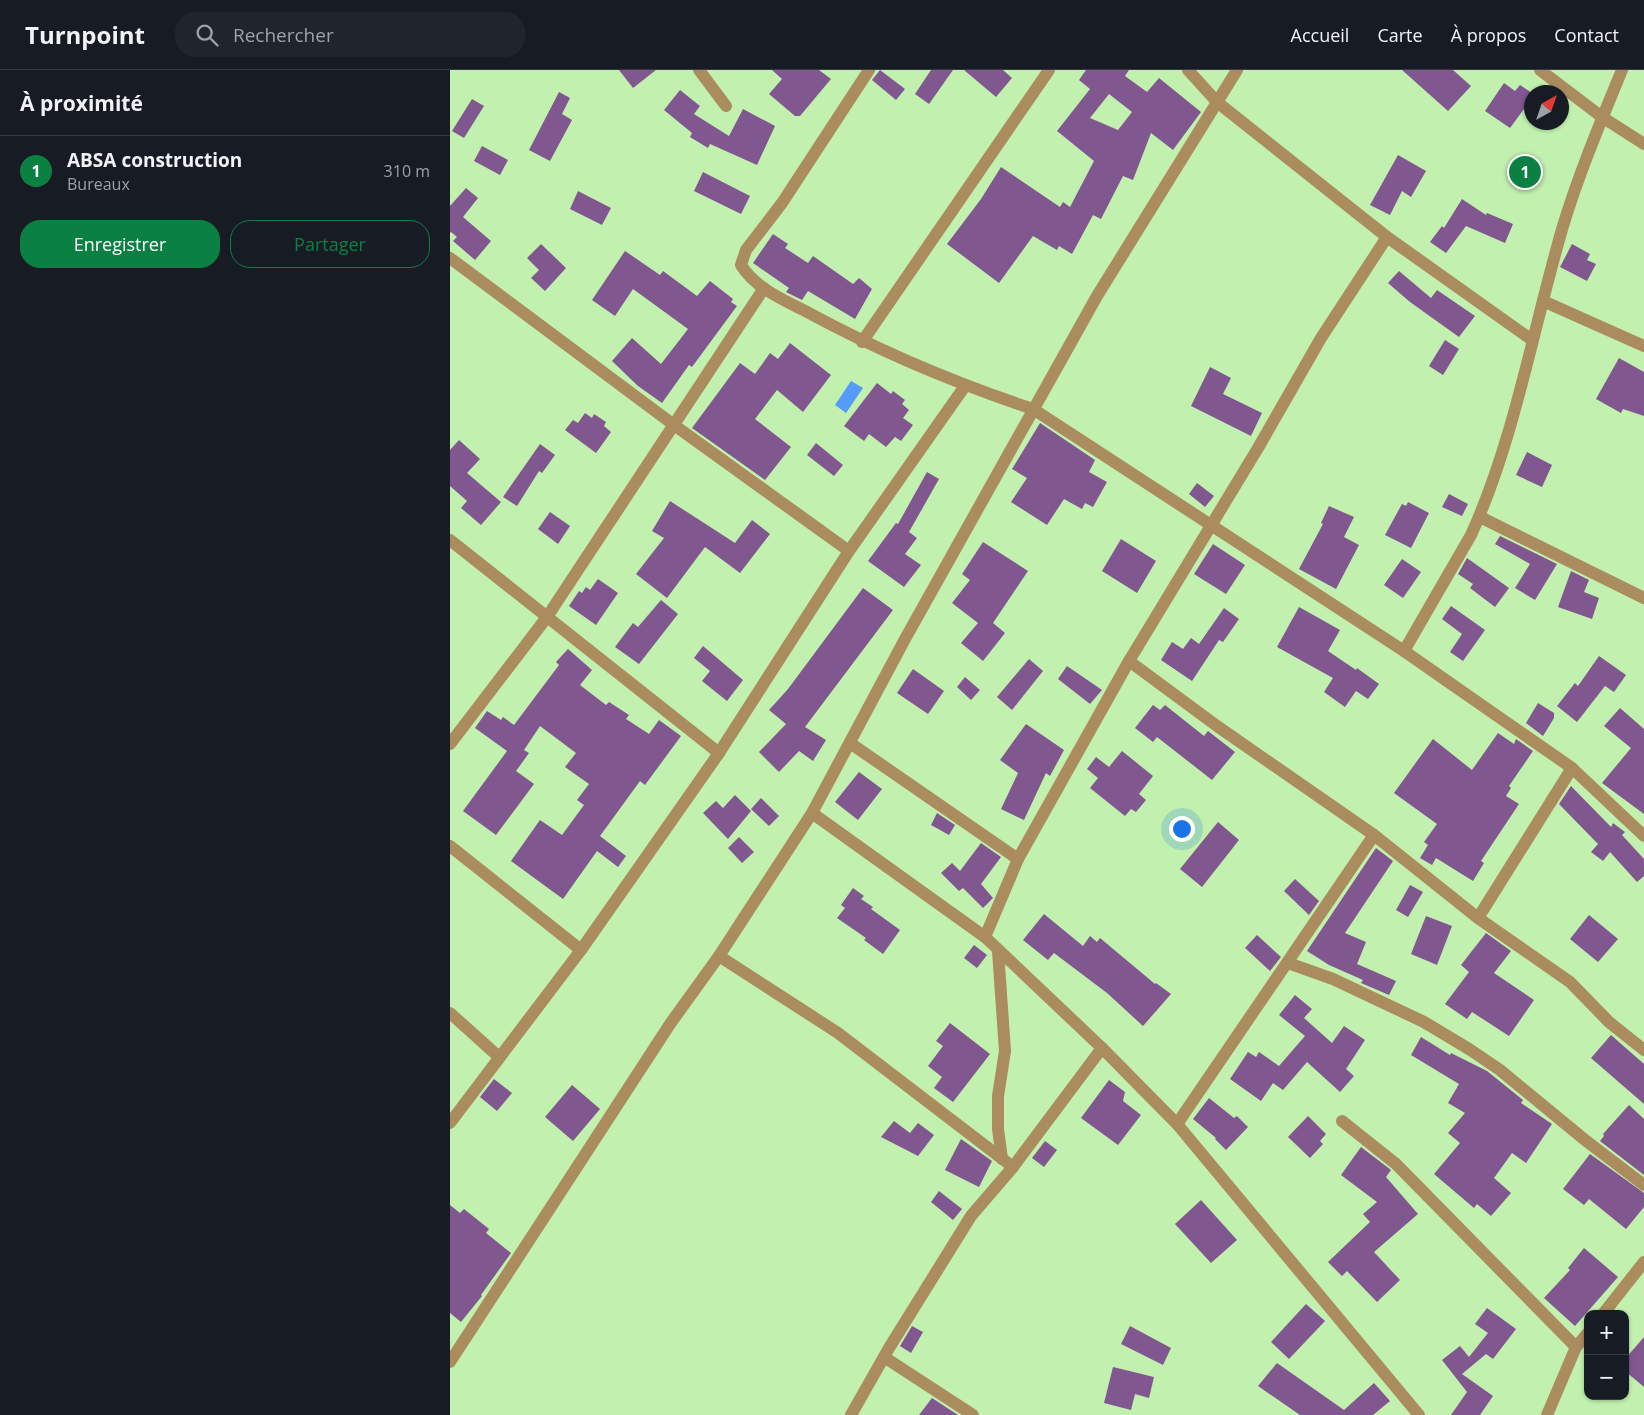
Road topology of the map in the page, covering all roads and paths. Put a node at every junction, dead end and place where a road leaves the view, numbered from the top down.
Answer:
1 (699, 70) edge
2 (870, 70) edge
3 (1049, 70) edge
4 (1188, 70) edge
5 (1237, 70) edge
6 (1540, 70) edge
7 (1622, 70) edge
8 (1217, 102) junction
9 (726, 106) dead end
10 (1602, 117) junction
11 (1644, 144) edge
12 (1387, 237) junction
13 (450, 258) edge
14 (764, 288) junction
15 (1543, 301) junction
16 (1532, 340) junction
17 (862, 342) junction
18 (1644, 346) edge
19 (965, 386) junction
20 (1033, 408) junction
21 (674, 425) junction
22 (1480, 516) junction
23 (1211, 526) junction
24 (450, 540) edge
25 (849, 551) junction
26 (1644, 598) edge
27 (547, 617) junction
28 (1404, 651) junction
29 (1129, 661) junction
30 (850, 742) junction
31 (450, 744) edge
32 (718, 753) junction
33 (1572, 768) junction
34 (812, 813) junction
35 (1374, 835) junction
36 (1644, 836) edge
37 (450, 846) edge
38 (1018, 859) junction
39 (1478, 918) junction
40 (985, 937) junction
41 (581, 950) junction
42 (998, 952) junction
43 (718, 956) junction
44 (1288, 963) junction
45 (450, 1013) edge
46 (1102, 1048) junction
47 (1644, 1050) edge
48 (499, 1057) junction
49 (1342, 1121) dead end
50 (450, 1124) edge
51 (1177, 1124) junction
52 (1002, 1159) junction
53 (1013, 1167) junction
54 (1644, 1185) edge
55 (1644, 1262) edge
56 (1606, 1310) edge
57 (1584, 1338) edge
58 (1576, 1347) junction
59 (884, 1357) junction
60 (450, 1362) edge
61 (851, 1415) edge
62 (973, 1415) edge
63 (1419, 1415) edge
64 (1547, 1415) edge

1 - 9 street
2 - 14 street
3 - 17 street
4 - 8 street
5 - 8 street
6 - 10 street
7 - 10 street
8 - 12 street
8 - 20 street
10 - 11 street
10 - 15 street
12 - 16 street
12 - 23 street
13 - 21 street
14 - 17 street
14 - 21 street
15 - 16 street
15 - 18 street
16 - 22 street
17 - 19 street
19 - 20 street
19 - 25 street
20 - 23 street
20 - 30 street
21 - 25 street
21 - 27 street
22 - 26 street
22 - 28 street
23 - 28 street
23 - 29 street
24 - 27 street
25 - 32 street
27 - 31 street
27 - 32 street
28 - 33 street
29 - 35 street
29 - 38 street
30 - 34 street
30 - 38 street
32 - 41 street
33 - 36 street
33 - 39 street
34 - 40 street
34 - 43 street
35 - 39 street
35 - 44 street
37 - 41 street
38 - 40 street
39 - 47 street
40 - 42 street
41 - 48 street
42 - 46 street
42 - 52 street
43 - 52 street
43 - 60 street
44 - 51 street
44 - 54 street
45 - 48 street
46 - 51 street
46 - 53 street
48 - 50 street
49 - 58 street
51 - 63 street
52 - 53 street
53 - 59 street
55 - 56 street
57 - 58 street
58 - 64 street
59 - 61 street
59 - 62 street

